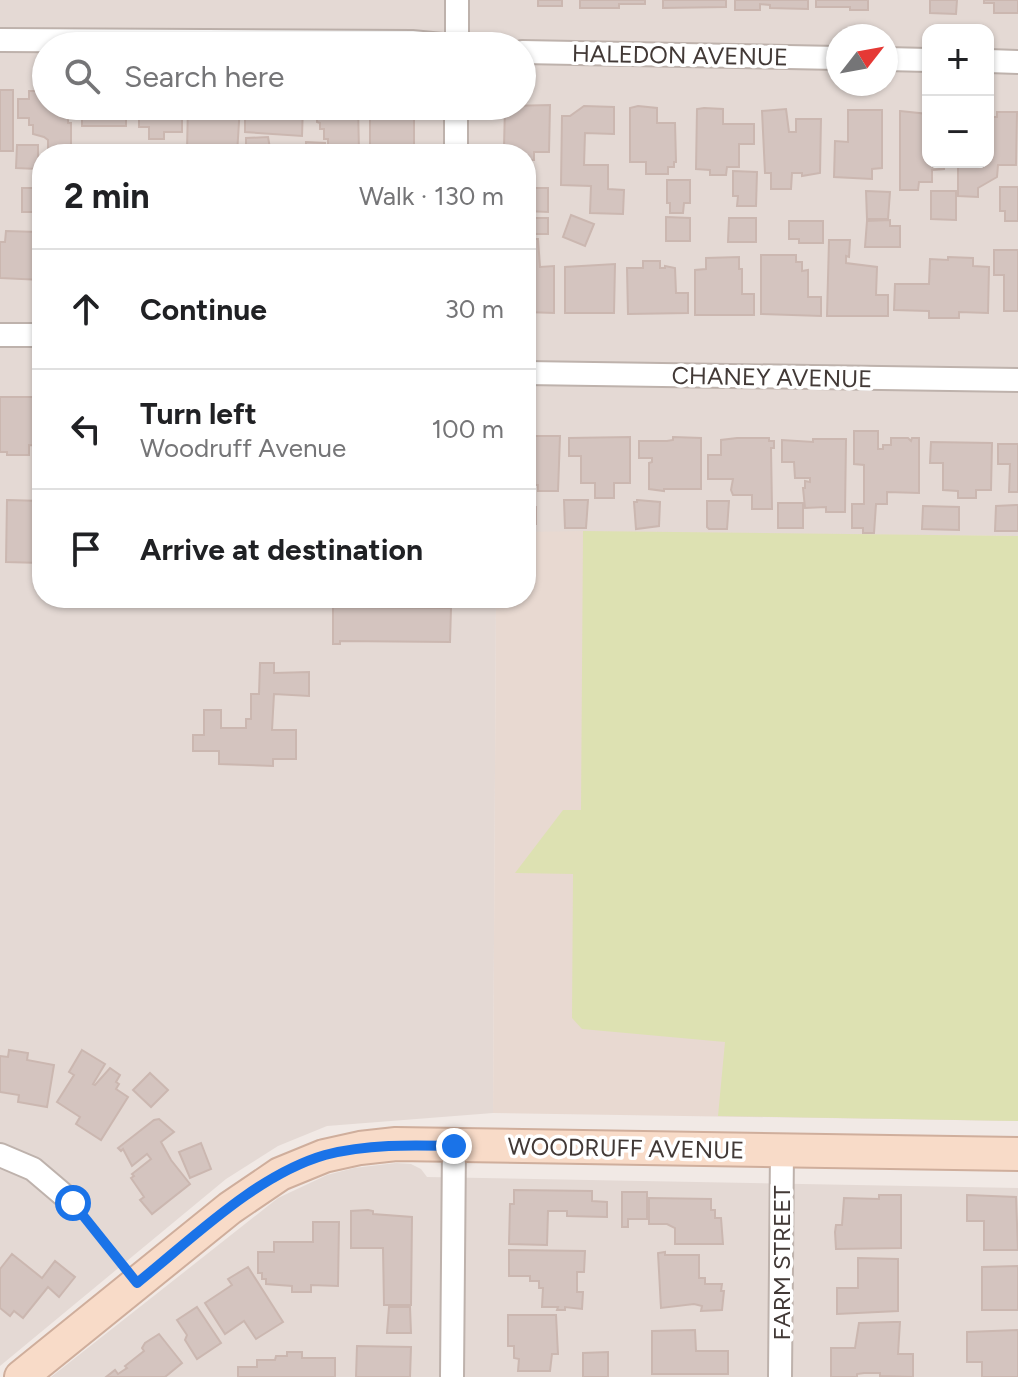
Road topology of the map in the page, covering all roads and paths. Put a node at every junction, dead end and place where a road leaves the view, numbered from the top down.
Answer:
1 (457, 0) edge
2 (455, 32) edge
3 (0, 40) edge
4 (32, 40) edge
5 (536, 52) edge
6 (826, 58) edge
7 (898, 59) edge
8 (922, 60) edge
9 (994, 61) edge
10 (1018, 62) edge
11 (456, 120) edge
12 (456, 144) edge
13 (0, 335) edge
14 (32, 335) edge
15 (536, 373) edge
16 (1018, 380) edge
17 (454, 1146) junction
18 (782, 1150) junction
19 (1018, 1154) edge
20 (0, 1155) edge
21 (73, 1203) joint
22 (137, 1283) junction
23 (21, 1377) edge
24 (452, 1377) edge
25 (780, 1377) edge

1 - 2 street
3 - 4 street
5 - 6 street, HALEDON AVENUE
7 - 8 street
9 - 10 street
11 - 12 street
13 - 14 street
15 - 16 street, CHANEY AVENUE
17 - 18 street, WOODRUFF AVENUE
17 - 22 street, WOODRUFF AVENUE
17 - 24 street
18 - 19 street, WOODRUFF AVENUE
18 - 25 street, FARM STREET
20 - 21 street
21 - 22 path
22 - 23 street, WOODRUFF AVENUE

